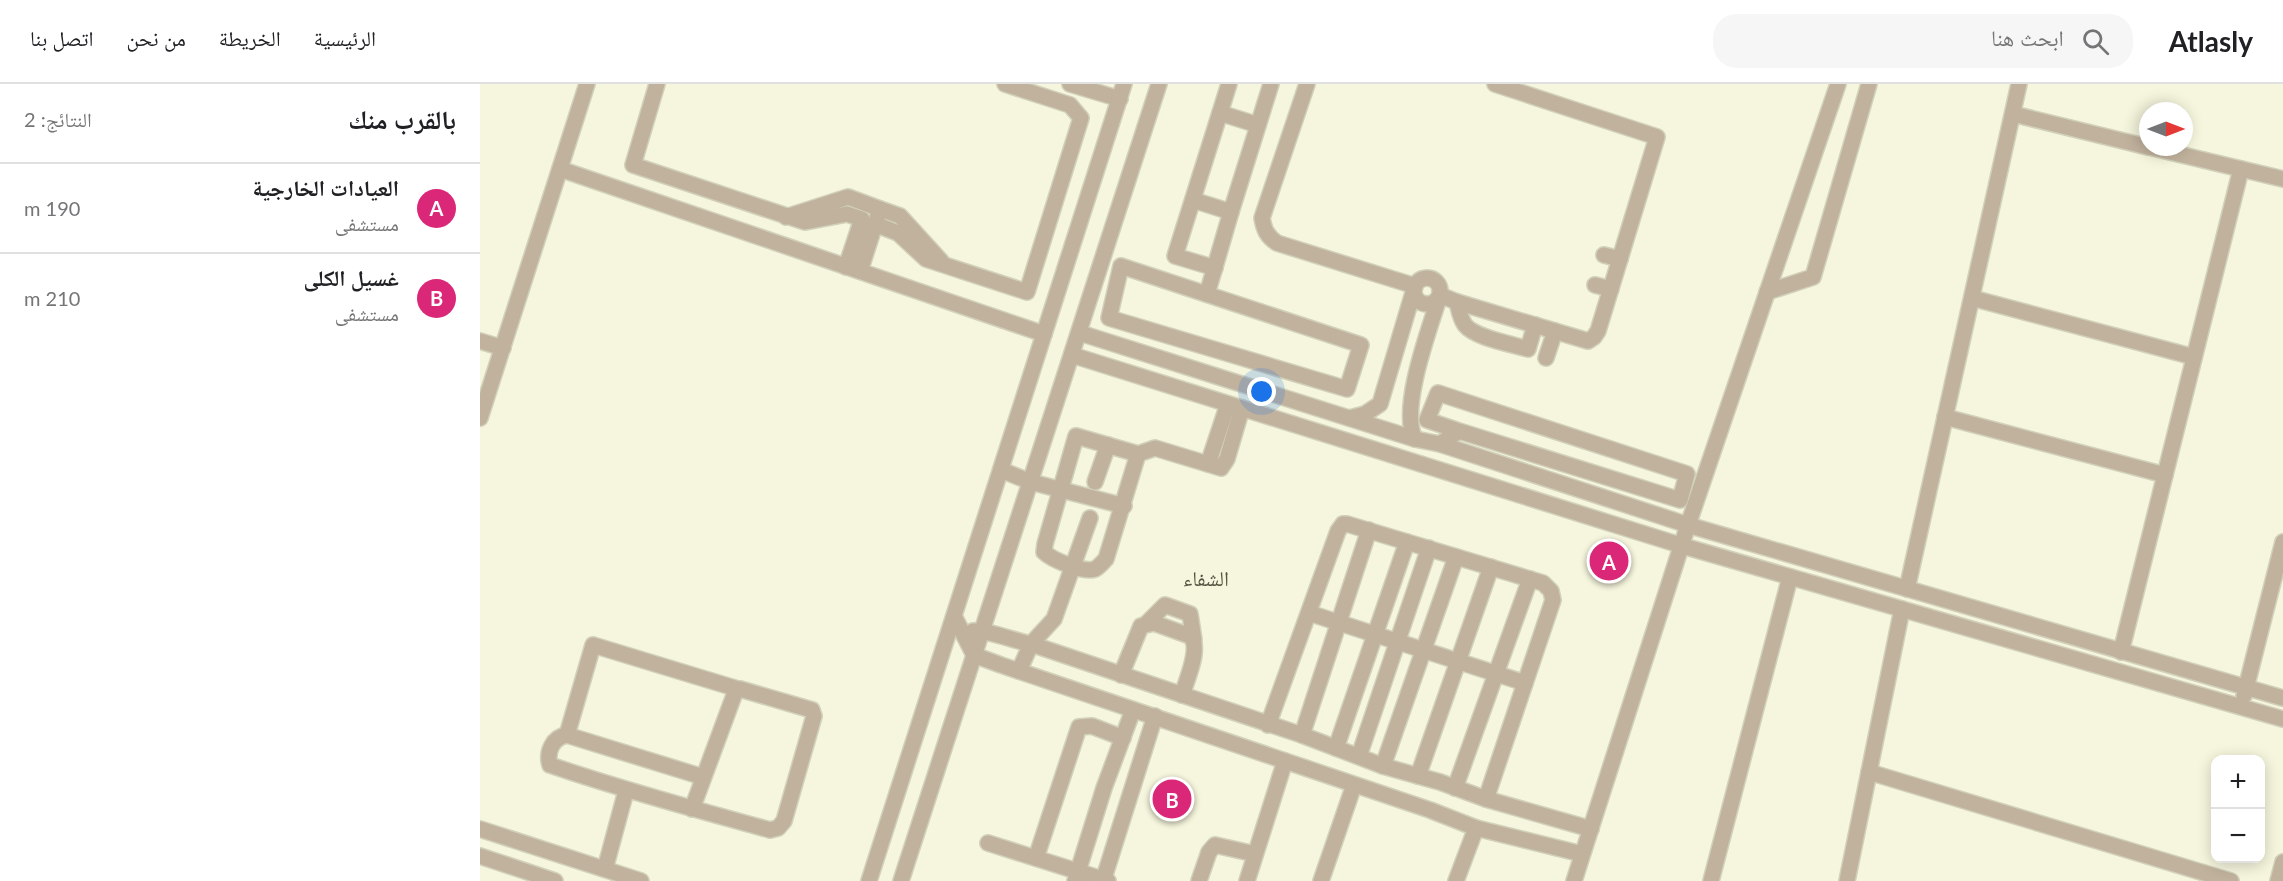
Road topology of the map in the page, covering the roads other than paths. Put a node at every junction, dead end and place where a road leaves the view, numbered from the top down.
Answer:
1 (587, 84) edge
2 (657, 84) edge
3 (1005, 84) edge
4 (1070, 84) edge
5 (1160, 84) edge
6 (1229, 84) edge
7 (1271, 84) edge
8 (1307, 84) edge
9 (1495, 84) edge
10 (1838, 84) edge
11 (1869, 84) edge
12 (2019, 84) edge
13 (1122, 92) edge
14 (1220, 113) junction
15 (2013, 114) junction
16 (1258, 125) junction
17 (2139, 145) edge
18 (2187, 156) edge
19 (560, 169) junction
20 (2241, 169) junction
21 (2283, 179) edge
22 (1193, 200) junction
23 (1231, 212) junction
24 (871, 214) junction
25 (1604, 255) dead end
26 (1620, 260) junction
27 (1215, 268) junction
28 (853, 269) junction
29 (1595, 285) dead end
30 (1414, 286) junction
31 (1611, 289) junction
32 (1767, 292) junction
33 (1208, 294) junction
34 (1440, 295) junction
35 (1972, 298) junction
36 (1457, 302) junction
37 (1535, 325) junction
38 (1555, 331) junction
39 (1080, 333) junction
40 (1044, 334) junction
41 (480, 341) edge
42 (502, 348) junction
43 (1072, 355) junction
44 (2194, 357) junction
45 (1546, 358) dead end
46 (1266, 364) junction
47 (1242, 384) junction
48 (1272, 394) junction
49 (1236, 406) junction
50 (1945, 417) junction
51 (480, 418) edge
52 (1350, 418) junction
53 (1459, 431) junction
54 (1415, 439) junction
55 (1440, 444) junction
56 (1108, 445) junction
57 (1138, 454) junction
58 (1001, 470) junction
59 (2165, 475) junction
60 (1031, 482) junction
61 (1095, 482) dead end
62 (1642, 488) junction
63 (1061, 489) junction
64 (1124, 506) junction
65 (1649, 512) junction
66 (1090, 518) dead end
67 (1688, 525) junction
68 (1369, 530) junction
69 (1407, 542) junction
70 (2283, 542) edge
71 (1683, 546) junction
72 (1429, 548) junction
73 (1456, 557) junction
74 (1074, 566) junction
75 (2280, 566) edge
76 (1491, 567) junction
77 (1790, 577) junction
78 (1530, 579) junction
79 (1907, 589) junction
80 (1902, 609) junction
81 (1310, 613) junction
82 (1338, 622) junction
83 (1147, 623) junction
84 (982, 630) junction
85 (1375, 634) junction
86 (955, 636) junction
87 (1194, 640) junction
88 (1398, 642) junction
89 (1031, 644) junction
90 (1424, 650) junction
91 (2121, 652) junction
92 (974, 655) junction
93 (1458, 661) junction
94 (1018, 671) junction
95 (1496, 674) junction
96 (1121, 675) junction
97 (1525, 683) junction
98 (2246, 687) junction
99 (738, 689) junction
100 (1182, 695) junction
101 (2283, 698) edge
102 (2242, 707) junction
103 (1133, 710) junction
104 (1155, 716) junction
105 (2283, 719) edge
106 (1268, 725) junction
107 (567, 735) junction
108 (1302, 735) junction
109 (1123, 738) junction
110 (1336, 748) junction
111 (1359, 756) junction
112 (1285, 761) junction
113 (1383, 765) junction
114 (1869, 772) junction
115 (1418, 776) junction
116 (703, 777) junction
117 (1354, 785) junction
118 (1455, 788) junction
119 (626, 791) junction
120 (1486, 800) junction
121 (692, 809) junction
122 (1476, 828) junction
123 (480, 829) edge
124 (1591, 829) junction
125 (988, 843) dead end
126 (1582, 854) junction
127 (1255, 855) junction
128 (480, 856) edge
129 (1036, 858) junction
130 (2283, 862) edge
131 (605, 869) junction
132 (1077, 876) edge
133 (1105, 880) edge
134 (555, 881) edge
135 (641, 881) edge
136 (869, 881) edge
137 (901, 881) edge
138 (1199, 881) edge
139 (1247, 881) edge
140 (1322, 881) edge
141 (1456, 881) edge
142 (1574, 881) edge
143 (1711, 881) edge
144 (1847, 881) edge
145 (2231, 881) edge
146 (2278, 881) edge

1 - 19 street
2 - 24 street
3 - 24 street
4 - 13 street
5 - 39 street
6 - 14 street
7 - 16 street
8 - 30 street
9 - 26 street
10 - 32 street
11 - 32 street
12 - 15 street
13 - 40 street
14 - 16 street
14 - 22 street
15 - 17 street
15 - 35 street
16 - 23 street
18 - 20 street
19 - 28 street
19 - 42 street
20 - 21 street
20 - 44 street
22 - 23 street
22 - 27 street
23 - 27 street
24 - 28 street
25 - 26 street
26 - 31 street
27 - 33 street
28 - 40 street
29 - 31 street
30 - 34 street
30 - 52 street
31 - 38 street
32 - 67 street
33 - 46 street
33 - 46 street
34 - 36 street
34 - 54 street
35 - 44 street
35 - 50 street
36 - 37 street
36 - 37 street
37 - 38 street
38 - 45 street
39 - 43 street
39 - 47 street
40 - 58 street
41 - 42 street
42 - 51 street
43 - 49 street
43 - 60 street
44 - 59 street
46 - 48 street
47 - 48 street
47 - 49 street
48 - 52 street
49 - 57 street
49 - 71 street
50 - 59 street
50 - 79 street
52 - 54 street
53 - 55 street
53 - 62 street
53 - 62 street
54 - 55 street
55 - 65 street
56 - 57 street
56 - 61 street
56 - 63 street
57 - 64 street
58 - 60 street
58 - 86 street
59 - 91 street
60 - 63 street
60 - 84 street
62 - 65 street
63 - 64 street
63 - 74 street
64 - 74 street
65 - 67 street
66 - 74 street
67 - 71 street
67 - 79 street
68 - 69 street
68 - 81 street
68 - 82 street
69 - 72 street
69 - 85 street
70 - 75 street
71 - 77 street
71 - 124 street
72 - 73 street
72 - 88 street
73 - 76 street
73 - 90 street
74 - 89 street
75 - 98 street
76 - 78 street
76 - 93 street
77 - 80 street
77 - 143 street
78 - 95 street
78 - 97 street
79 - 91 street
80 - 102 street
80 - 114 street
81 - 82 street
81 - 106 street
82 - 85 street
82 - 108 street
83 - 87 street
83 - 87 street
83 - 96 street
84 - 86 street
84 - 89 street
84 - 92 street
85 - 88 street
85 - 110 street
86 - 92 street
86 - 136 street
87 - 100 street
88 - 90 street
88 - 111 street
89 - 94 street
89 - 96 street
90 - 93 street
90 - 113 street
91 - 98 street
92 - 94 street
92 - 137 street
93 - 95 street
93 - 115 street
94 - 103 street
95 - 97 street
95 - 118 street
96 - 100 street
97 - 120 street
98 - 101 street
98 - 102 street
99 - 107 street
99 - 116 street
99 - 121 street
100 - 106 street
102 - 105 street
103 - 104 street
103 - 109 street
104 - 112 street
104 - 133 street
106 - 108 street
107 - 116 street
107 - 119 street
108 - 110 street
109 - 129 street
109 - 132 street
110 - 111 street
111 - 113 street
112 - 117 street
112 - 127 street
113 - 115 street
114 - 144 street
114 - 145 street
115 - 118 street
116 - 121 street
117 - 122 street
117 - 140 street
118 - 120 street
119 - 121 street
119 - 131 street
120 - 124 street
122 - 126 street
122 - 141 street
123 - 131 street
124 - 126 street
125 - 129 street
126 - 142 street
127 - 138 street
127 - 139 street
128 - 134 street
129 - 132 street
130 - 146 street
131 - 135 street
132 - 133 street

